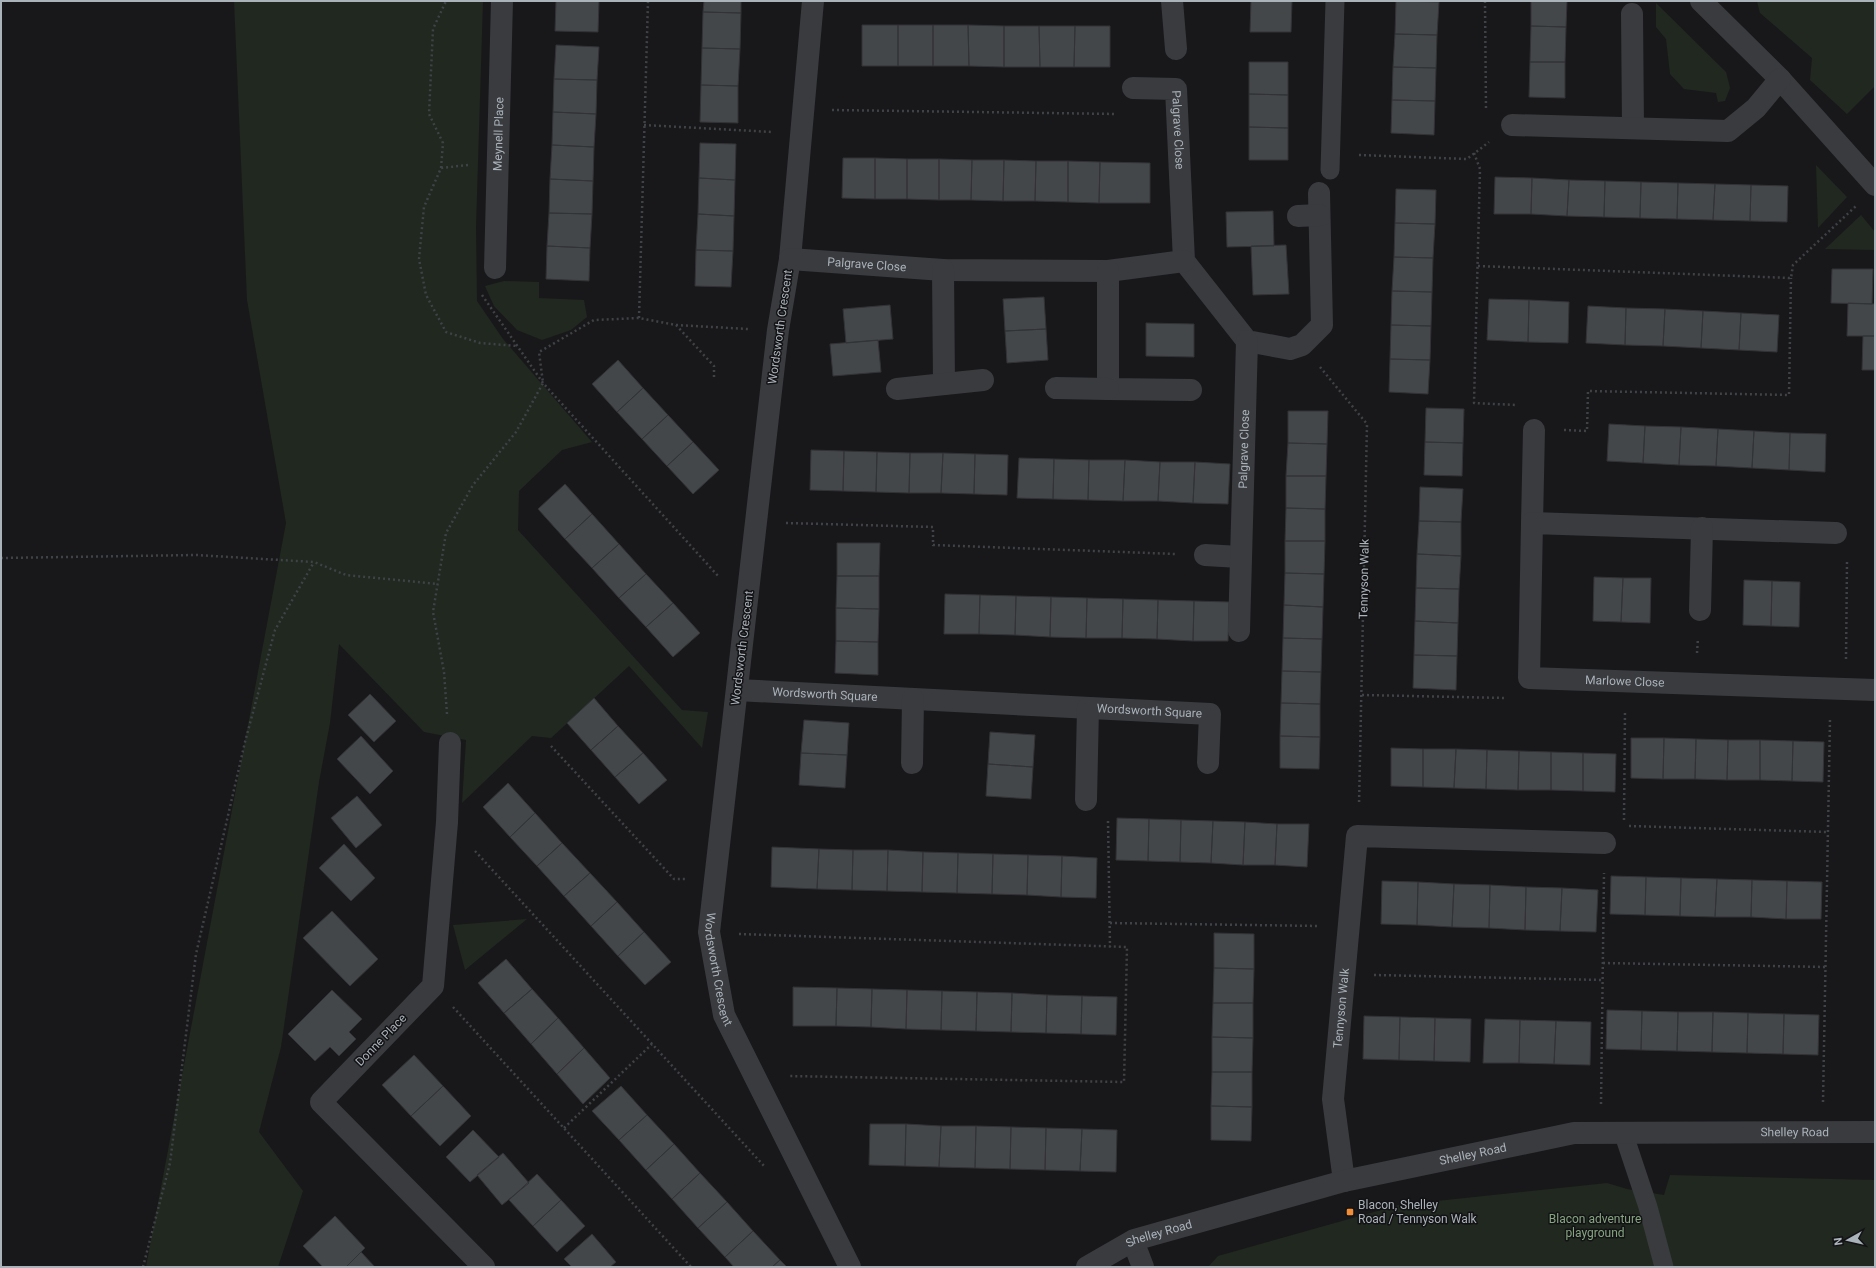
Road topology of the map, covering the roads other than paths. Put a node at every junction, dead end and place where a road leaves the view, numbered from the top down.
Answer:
1 (502, 1) edge
2 (812, 1) edge
3 (1172, 1) edge
4 (1335, 1) edge
5 (1701, 1) edge
6 (1632, 14) dead end
7 (1176, 49) dead end
8 (1780, 79) junction
9 (1137, 88) road end
10 (1512, 125) road end
11 (1633, 128) junction
12 (1331, 162) road end
13 (1875, 185) edge
14 (1319, 193) dead end
15 (1319, 215) junction
16 (1298, 216) dead end
17 (790, 259) junction
18 (1184, 261) junction
19 (495, 268) road end
20 (943, 270) junction
21 (1108, 271) junction
22 (1247, 341) junction
23 (983, 380) dead end
24 (944, 384) junction
25 (1056, 388) dead end
26 (897, 389) dead end
27 (1108, 389) junction
28 (1191, 390) dead end
29 (1534, 430) road end
30 (1532, 523) junction
31 (1702, 528) junction
32 (1836, 533) road end
33 (1205, 555) road end
34 (1240, 557) junction
35 (1700, 610) road end
36 (1239, 630) dead end
37 (737, 690) junction
38 (1875, 690) edge
39 (913, 699) junction
40 (1088, 708) junction
41 (450, 743) road end
42 (912, 763) dead end
43 (1208, 763) dead end
44 (1086, 800) road end
45 (1605, 842) road end
46 (1623, 1132) junction
47 (1875, 1132) edge
48 (1344, 1181) junction
49 (1133, 1241) junction
50 (484, 1267) edge
51 (850, 1267) edge
52 (1087, 1267) edge
53 (1143, 1267) edge
54 (1664, 1267) edge

1 - 19 street, Meynell Place
2 - 17 street, Wordsworth Crescent
3 - 7 street
4 - 12 lane
5 - 8 street
6 - 11 street
8 - 11 street
8 - 13 street
9 - 18 street, Palgrave Close
10 - 11 street
14 - 15 street
15 - 16 street
15 - 22 street
17 - 20 street, Palgrave Close
17 - 37 street, Wordsworth Crescent
18 - 21 street, Palgrave Close
18 - 22 street
20 - 21 street, Palgrave Close
20 - 24 street
21 - 27 street
22 - 34 street, Palgrave Close
23 - 24 street
24 - 26 street
25 - 27 street
27 - 28 street
29 - 30 street
30 - 31 street
30 - 38 street, Marlowe Close
31 - 32 street
31 - 35 street
33 - 34 street
34 - 36 street, Palgrave Close
37 - 39 street, Wordsworth Square
37 - 51 street, Wordsworth Crescent
39 - 40 street, Wordsworth Square
39 - 42 street
40 - 43 street, Wordsworth Square
40 - 44 street, Wordsworth Square
41 - 50 street, Donne Place
45 - 48 street, Tennyson Walk
46 - 47 street, Shelley Road
46 - 48 street, Shelley Road
46 - 54 lane
48 - 49 street, Shelley Road
49 - 52 street, Shelley Road
49 - 53 street

